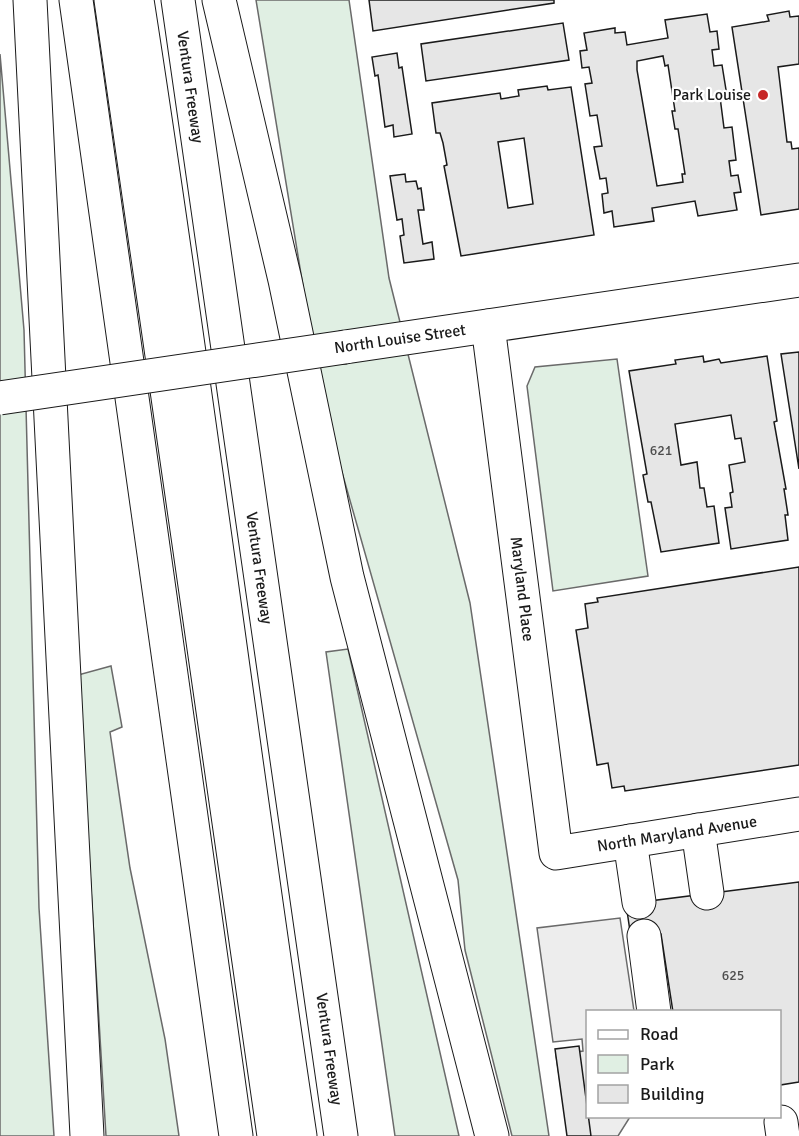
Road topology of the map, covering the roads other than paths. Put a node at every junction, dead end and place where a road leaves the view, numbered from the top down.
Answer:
1 (30, 0) edge
2 (76, 0) edge
3 (111, 0) edge
4 (137, 0) edge
5 (178, 0) edge
6 (219, 0) edge
7 (799, 280) edge
8 (488, 326) junction
9 (0, 398) edge
10 (799, 814) edge
11 (698, 830) junction
12 (630, 841) junction
13 (556, 853) joint
14 (707, 893) dead end
15 (639, 902) dead end
16 (644, 936) dead end
17 (654, 1010) edge
18 (87, 1136) edge
19 (236, 1136) edge
20 (274, 1136) edge
21 (300, 1136) edge
22 (341, 1136) edge
23 (492, 1136) edge

1 - 18 main road
2 - 19 main road
3 - 20 main road
4 - 21 main road
5 - 22 main road, Ventura Freeway
6 - 23 main road
7 - 8 main road, North Louise Street
8 - 9 main road, North Louise Street, bridge
8 - 13 main road, Maryland Place
10 - 11 main road, North Maryland Avenue
11 - 12 main road, North Maryland Avenue
11 - 14 main road
12 - 13 main road, North Maryland Avenue
12 - 15 main road
16 - 17 main road

